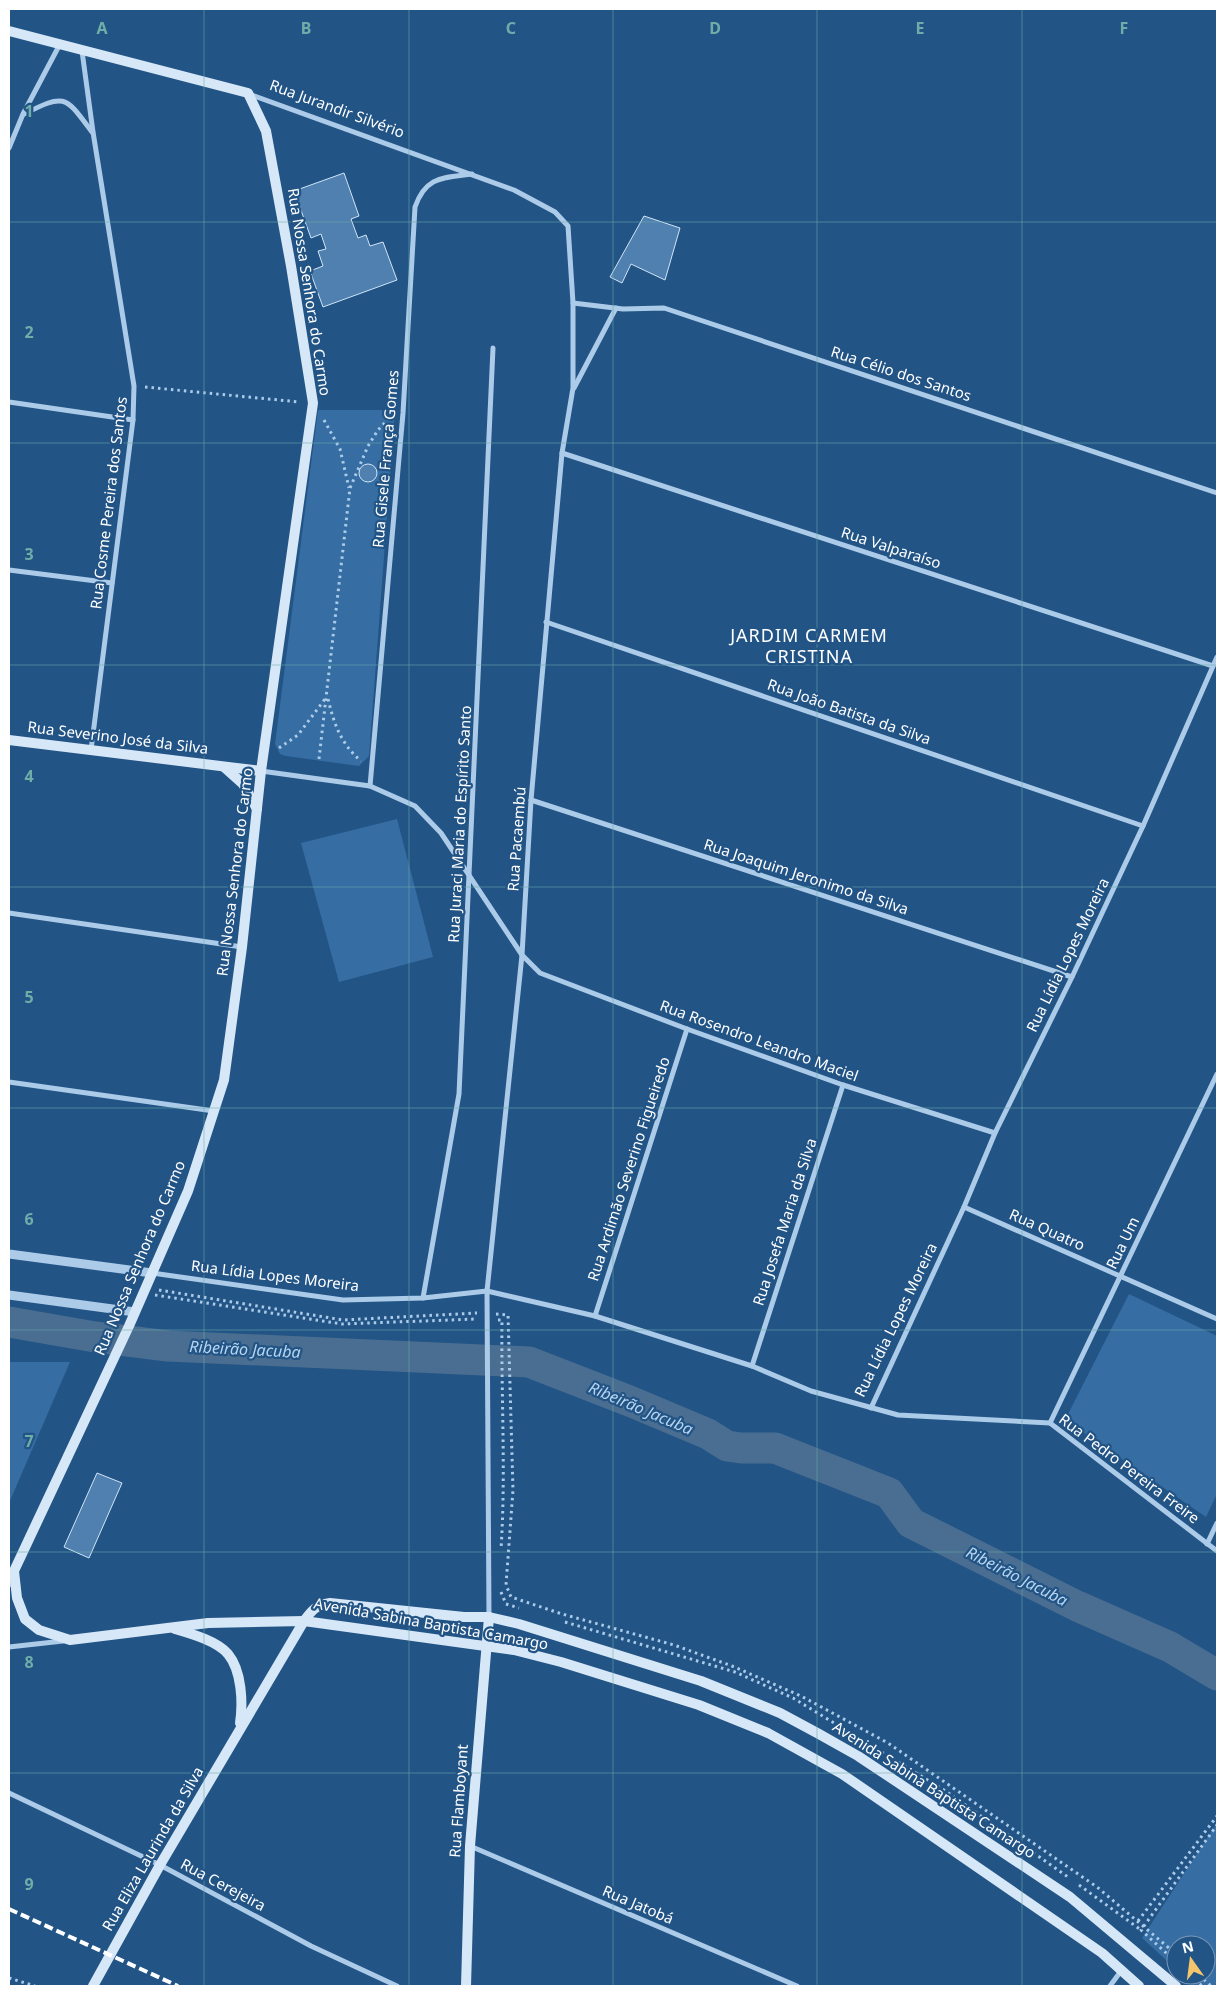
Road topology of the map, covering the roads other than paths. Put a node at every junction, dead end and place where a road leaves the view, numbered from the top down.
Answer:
1 (9, 31) edge
2 (60, 44) junction
3 (82, 51) junction
4 (248, 94) junction
5 (23, 114) junction
6 (93, 132) junction
7 (9, 148) edge
8 (472, 174) junction
9 (573, 303) junction
10 (616, 308) junction
11 (493, 348) dead end
12 (573, 388) junction
13 (9, 402) edge
14 (134, 420) junction
15 (562, 453) junction
16 (1217, 493) edge
17 (9, 570) edge
18 (112, 583) junction
19 (546, 622) junction
20 (1217, 657) edge
21 (1213, 666) junction
22 (9, 740) edge
23 (91, 750) junction
24 (223, 766) junction
25 (261, 771) junction
26 (370, 786) junction
27 (531, 800) junction
28 (257, 809) junction
29 (1143, 826) junction
30 (470, 877) junction
31 (9, 913) edge
32 (242, 946) junction
33 (522, 955) junction
34 (1072, 977) junction
35 (687, 1029) junction
36 (1217, 1074) edge
37 (9, 1082) edge
38 (843, 1085) junction
39 (215, 1111) junction
40 (995, 1133) junction
41 (964, 1207) junction
42 (9, 1254) edge
43 (152, 1273) junction
44 (1121, 1275) junction
45 (487, 1291) junction
46 (9, 1295) edge
47 (422, 1298) junction
48 (135, 1312) junction
49 (595, 1316) junction
50 (1217, 1319) edge
51 (752, 1366) junction
52 (871, 1408) junction
53 (1050, 1423) junction
54 (1217, 1522) edge
55 (1208, 1544) junction
56 (1217, 1551) edge
57 (14, 1571) junction
58 (9, 1585) edge
59 (489, 1618) junction
60 (304, 1621) junction
61 (172, 1628) junction
62 (70, 1640) junction
63 (9, 1647) edge
64 (486, 1647) junction
65 (240, 1728) junction
66 (9, 1793) edge
67 (470, 1846) junction
68 (160, 1865) junction
69 (1121, 1971) junction
70 (93, 1986) edge
71 (397, 1986) edge
72 (466, 1986) edge
73 (797, 1986) edge
74 (1110, 1986) edge
75 (1139, 1986) edge
76 (1176, 1986) edge

1 - 2 main road, Rua Jurandir Silvério
2 - 3 main road, Rua Jurandir Silvério
2 - 5 street
3 - 4 main road, Rua Jurandir Silvério
3 - 6 street, Rua Cosme Pereira dos Santos
4 - 8 street, Rua Jurandir Silvério
4 - 25 main road, Rua Nossa Senhora do Carmo
5 - 6 street
5 - 7 street
6 - 14 street, Rua Cosme Pereira dos Santos
8 - 9 street, Rua Jurandir Silvério
8 - 26 street, Rua Gisele França Gomes
9 - 10 street, Rua Célio dos Santos
9 - 12 street, Rua Pacaembú
10 - 12 street, Rua Pacaembú
10 - 16 street, Rua Célio dos Santos
11 - 30 street, Rua Juraci Maria do Espírito Santo
12 - 15 street, Rua Pacaembú
13 - 14 street
14 - 18 street, Rua Cosme Pereira dos Santos
15 - 19 street, Rua Pacaembú
15 - 21 street, Rua Valparaíso
17 - 18 street
18 - 23 street, Rua Cosme Pereira dos Santos
19 - 27 street, Rua Pacaembú
19 - 29 street, Rua João Batista da Silva
20 - 21 street, Rua Lídia Lopes Moreira
21 - 29 street, Rua Lídia Lopes Moreira
22 - 23 main road, Rua Severino José da Silva
23 - 24 main road, Rua Severino José da Silva
24 - 25 main road, Rua Severino José da Silva
24 - 28 main road, Rua Severino José da Silva
25 - 26 street, Rua Severino José da Silva
25 - 28 main road, Rua Nossa Senhora do Carmo
26 - 30 street, Rua Severino José da Silva
27 - 33 street, Rua Pacaembú
27 - 34 street, Rua Joaquim Jeronimo da Silva
28 - 32 main road, Rua Nossa Senhora do Carmo
29 - 34 street, Rua Lídia Lopes Moreira
30 - 33 street, Rua Severino José da Silva
30 - 47 street, Rua Juraci Maria do Espírito Santo
31 - 32 street
32 - 39 main road, Rua Nossa Senhora do Carmo
33 - 35 street, Rua Rosendro Leandro Maciel
33 - 45 street, Rua Pacaembú
34 - 40 street, Rua Lídia Lopes Moreira
35 - 38 street, Rua Rosendro Leandro Maciel
35 - 49 street, Rua Ardimão Severino Figueiredo
36 - 44 street, Rua Um
37 - 39 street
38 - 40 street, Rua Rosendro Leandro Maciel
38 - 51 street, Rua Josefa Maria da Silva
39 - 43 main road, Rua Nossa Senhora do Carmo
40 - 41 street, Rua Lídia Lopes Moreira
41 - 44 street, Rua Quatro
41 - 52 street, Rua Lídia Lopes Moreira
42 - 43 street
43 - 47 street, Rua Lídia Lopes Moreira
43 - 48 main road, Rua Nossa Senhora do Carmo
44 - 50 street, Rua Quatro
44 - 53 street, Rua Um
45 - 47 street, Rua Lídia Lopes Moreira
45 - 49 street, Rua Lídia Lopes Moreira
45 - 59 street, Rua Pacaembú
46 - 48 street
48 - 57 main road, Rua Nossa Senhora do Carmo
49 - 51 street, Rua Lídia Lopes Moreira
51 - 52 street, Rua Lídia Lopes Moreira
52 - 53 street, Rua Pedro Pereira Freire
53 - 55 street, Rua Pedro Pereira Freire
54 - 55 street
55 - 56 street, Rua Pedro Pereira Freire
57 - 58 street
57 - 62 main road, Rua Nossa Senhora do Carmo
59 - 60 main road, Avenida Sabina Baptista Camargo
59 - 64 main road, Rua Flamboyant
59 - 76 main road, Avenida Sabina Baptista Camargo
60 - 61 main road
60 - 64 main road, Avenida Sabina Baptista Camargo
60 - 65 main road, Rua Eliza Laurinda da Silva
61 - 62 main road
61 - 65 main road, Rua Eliza Laurinda da Silva
62 - 63 street
64 - 67 main road, Rua Flamboyant
64 - 69 main road, Avenida Sabina Baptista Camargo
65 - 68 main road, Rua Eliza Laurinda da Silva
66 - 68 street, Rua Cerejeira
67 - 72 main road, Rua Flamboyant
67 - 73 street, Rua Jatobá
68 - 70 main road, Rua Eliza Laurinda da Silva
68 - 71 street, Rua Cerejeira
69 - 74 street
69 - 75 main road, Avenida Sabina Baptista Camargo

